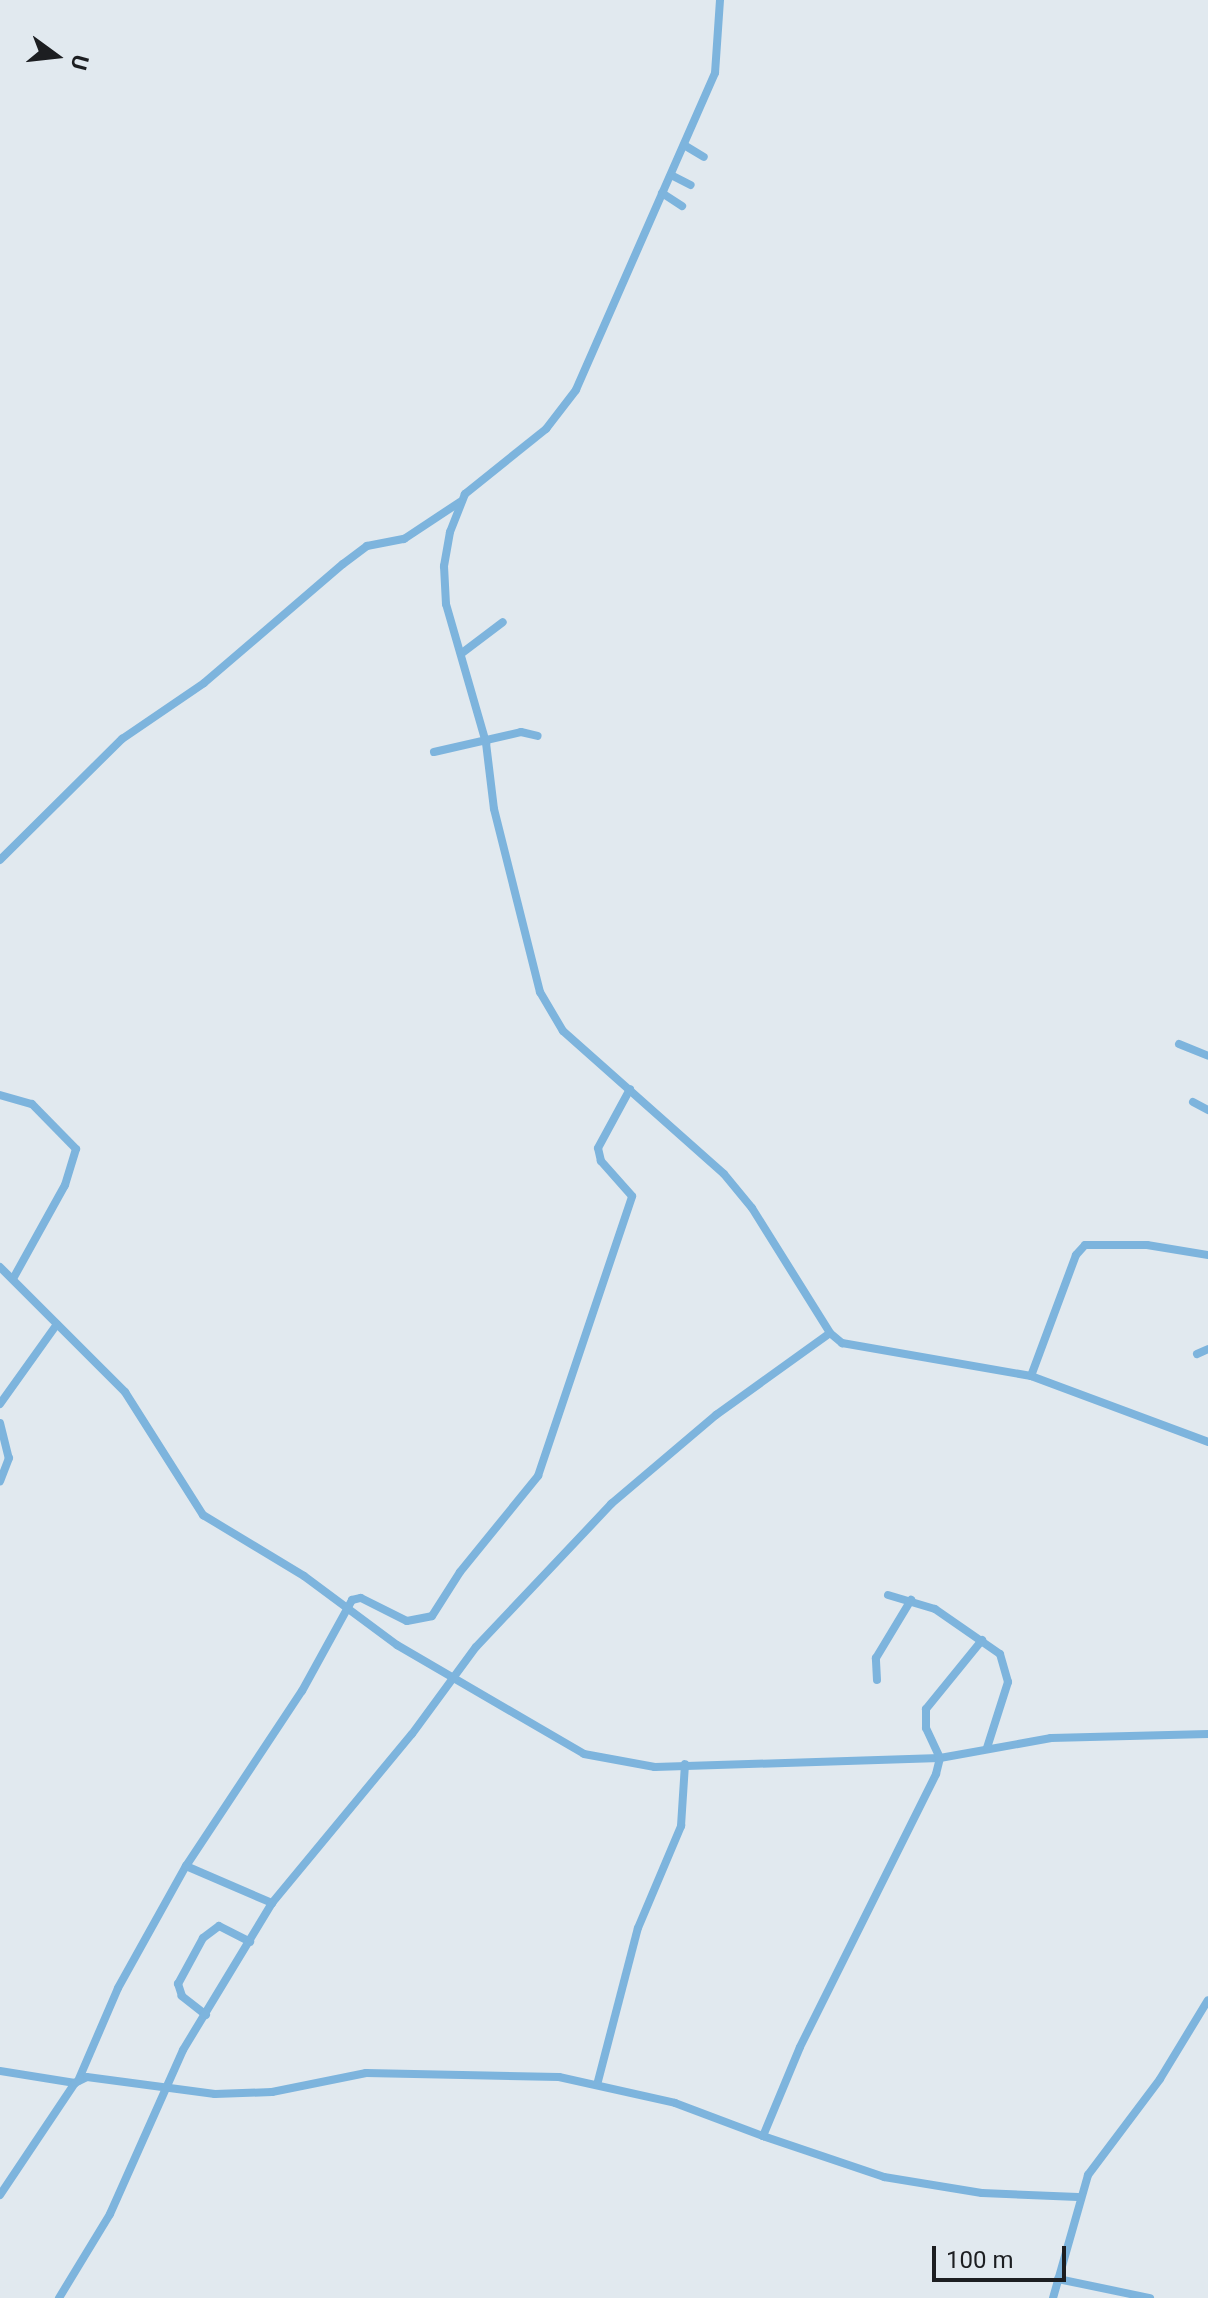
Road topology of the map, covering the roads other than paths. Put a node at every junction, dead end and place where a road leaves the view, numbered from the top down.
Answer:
1 (720, 0) edge
2 (684, 145) junction
3 (704, 157) dead end
4 (671, 175) junction
5 (691, 185) dead end
6 (662, 193) junction
7 (682, 206) dead end
8 (460, 502) junction
9 (503, 622) dead end
10 (462, 653) junction
11 (538, 736) dead end
12 (486, 743) junction
13 (434, 752) dead end
14 (0, 860) edge
15 (1179, 1044) dead end
16 (1208, 1056) edge
17 (630, 1089) junction
18 (0, 1095) edge
19 (1193, 1102) dead end
20 (1208, 1110) edge
21 (1208, 1255) edge
22 (0, 1267) edge
23 (13, 1279) junction
24 (57, 1324) junction
25 (830, 1333) junction
26 (1208, 1349) edge
27 (1197, 1354) dead end
28 (1031, 1376) junction
29 (0, 1404) edge
30 (0, 1423) edge
31 (1208, 1442) edge
32 (0, 1481) edge
33 (888, 1595) dead end
34 (911, 1600) junction
35 (347, 1608) junction
36 (982, 1640) junction
37 (452, 1677) junction
38 (877, 1680) dead end
39 (1208, 1734) edge
40 (987, 1748) junction
41 (940, 1758) junction
42 (685, 1764) junction
43 (186, 1866) junction
44 (272, 1903) junction
45 (250, 1942) junction
46 (1208, 2000) edge
47 (206, 2015) junction
48 (0, 2071) edge
49 (77, 2082) junction
50 (597, 2085) junction
51 (166, 2088) junction
52 (763, 2136) junction
53 (0, 2195) edge
54 (1078, 2197) junction
55 (1058, 2279) junction
56 (59, 2298) edge
57 (1053, 2298) edge
58 (1150, 2298) edge

1 - 2 street
2 - 3 street
2 - 4 street
4 - 5 street
4 - 6 street
6 - 7 street
6 - 8 street
8 - 10 street
8 - 14 street
9 - 10 street
10 - 12 street
11 - 12 street
12 - 13 street
12 - 17 street
15 - 16 street
17 - 25 street
17 - 35 street
18 - 23 street
19 - 20 street
21 - 28 street
22 - 23 street
23 - 24 street
24 - 29 street
24 - 35 street
25 - 28 street
25 - 37 street
26 - 27 street
28 - 31 street
30 - 32 street
33 - 34 street
34 - 36 street
34 - 38 street
35 - 37 street
35 - 43 street
36 - 40 street
36 - 41 street
37 - 42 street
37 - 44 street
39 - 40 street
40 - 41 street
41 - 42 street
41 - 52 street
42 - 50 street
43 - 44 street
43 - 49 street
44 - 45 street
45 - 47 street
45 - 47 street
46 - 54 street
47 - 51 street
48 - 49 street
49 - 51 street
49 - 53 street
50 - 51 street
50 - 52 street
51 - 56 street
52 - 54 street
54 - 55 street
55 - 57 street
55 - 58 street

